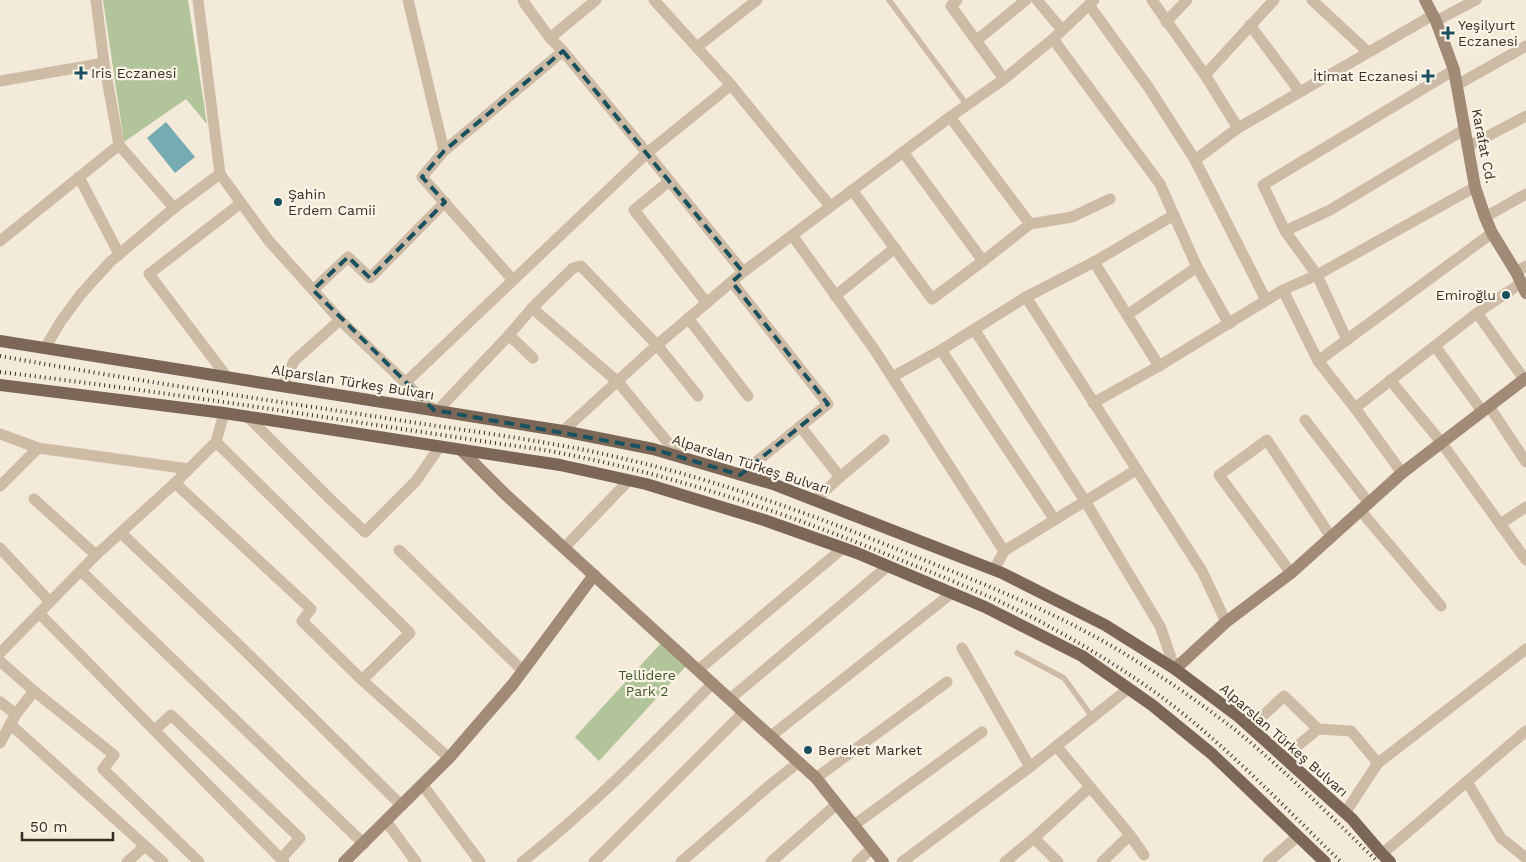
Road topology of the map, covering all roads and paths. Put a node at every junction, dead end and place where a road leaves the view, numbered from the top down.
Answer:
1 (96, 0) edge
2 (198, 0) edge
3 (408, 0) edge
4 (523, 0) edge
5 (596, 0) edge
6 (654, 0) edge
7 (756, 0) edge
8 (889, 0) edge
9 (1026, 0) edge
10 (1037, 0) edge
11 (1152, 0) edge
12 (1187, 0) edge
13 (1274, 0) edge
14 (1312, 0) edge
15 (1425, 0) edge
16 (1476, 0) edge
17 (951, 2) edge
18 (1092, 3) edge
19 (1435, 18) junction
20 (1166, 22) junction
21 (1250, 25) junction
22 (1057, 35) junction
23 (550, 38) junction
24 (977, 40) junction
25 (697, 46) junction
26 (1526, 46) edge
27 (563, 51) junction
28 (1368, 52) junction
29 (104, 63) junction
30 (1454, 70) junction
31 (1205, 75) junction
32 (1004, 79) junction
33 (0, 81) edge
34 (731, 85) junction
35 (1457, 85) junction
36 (1300, 92) junction
37 (967, 105) junction
38 (1526, 116) edge
39 (950, 117) junction
40 (1238, 128) junction
41 (1465, 129) junction
42 (119, 145) junction
43 (1467, 147) junction
44 (444, 151) junction
45 (903, 152) junction
46 (647, 153) junction
47 (1195, 160) junction
48 (220, 174) junction
49 (79, 177) junction
50 (668, 182) junction
51 (1475, 187) junction
52 (852, 190) junction
53 (1526, 194) edge
54 (1110, 199) dead end
55 (445, 202) junction
56 (241, 203) junction
57 (830, 206) junction
58 (174, 208) junction
59 (1174, 215) junction
60 (1485, 217) junction
61 (1030, 224) junction
62 (1285, 231) junction
63 (1492, 233) junction
64 (792, 235) junction
65 (0, 240) edge
66 (895, 248) junction
67 (119, 254) junction
68 (983, 261) junction
69 (1094, 262) junction
70 (1197, 267) junction
71 (743, 272) junction
72 (1317, 275) junction
73 (1522, 278) edge
74 (513, 280) junction
75 (732, 282) junction
76 (313, 290) junction
77 (1283, 290) junction
78 (835, 296) junction
79 (1026, 297) junction
80 (1266, 300) junction
81 (706, 302) junction
82 (532, 308) junction
83 (1477, 313) junction
84 (1127, 314) junction
85 (688, 318) junction
86 (340, 320) junction
87 (1229, 324) junction
88 (974, 329) junction
89 (510, 335) junction
90 (1347, 340) junction
91 (0, 341) edge
92 (657, 345) junction
93 (1435, 346) junction
94 (45, 348) junction
95 (941, 350) junction
96 (533, 358) dead end
97 (1318, 361) junction
98 (1158, 366) junction
99 (227, 377) junction
100 (892, 377) junction
101 (1525, 379) edge
102 (1390, 380) junction
103 (618, 382) junction
104 (405, 383) junction
105 (0, 385) edge
106 (282, 386) junction
107 (698, 396) dead end
108 (748, 396) dead end
109 (1094, 403) junction
110 (1355, 408) junction
111 (1485, 409) junction
112 (436, 410) junction
113 (224, 413) junction
114 (247, 416) junction
115 (1305, 420) dead end
116 (800, 426) junction
117 (563, 431) junction
118 (0, 434) edge
119 (884, 440) dead end
120 (216, 442) junction
121 (1441, 442) junction
122 (440, 446) junction
123 (38, 448) junction
124 (461, 450) junction
125 (679, 456) junction
126 (1526, 462) edge
127 (189, 469) junction
128 (1136, 470) junction
129 (1402, 473) junction
130 (740, 475) junction
131 (840, 477) junction
132 (629, 480) junction
133 (175, 484) junction
134 (0, 486) edge
135 (34, 499) dead end
136 (815, 500) junction
137 (1085, 501) junction
138 (1526, 506) edge
139 (1364, 507) junction
140 (1055, 520) junction
141 (1500, 524) junction
142 (121, 533) junction
143 (1331, 537) junction
144 (0, 548) edge
145 (564, 548) junction
146 (843, 548) junction
147 (399, 550) dead end
148 (1004, 551) junction
149 (96, 555) junction
150 (1526, 560) edge
151 (888, 566) junction
152 (994, 570) junction
153 (81, 571) junction
154 (1291, 573) junction
155 (594, 575) junction
156 (952, 593) junction
157 (50, 602) junction
158 (1441, 606) dead end
159 (39, 613) junction
160 (1226, 622) junction
161 (3, 644) edge
162 (962, 648) dead end
163 (1525, 652) edge
164 (1017, 653) dead end
165 (0, 661) edge
166 (1175, 669) junction
167 (698, 670) junction
168 (523, 671) junction
169 (362, 680) junction
170 (946, 682) dead end
171 (713, 683) junction
172 (1128, 689) junction
173 (34, 691) junction
174 (730, 699) junction
175 (0, 702) edge
176 (744, 712) junction
177 (1093, 718) junction
178 (13, 719) junction
179 (1251, 727) junction
180 (1318, 729) junction
181 (155, 730) junction
182 (1526, 731) edge
183 (982, 732) dead end
184 (771, 736) junction
185 (0, 743) edge
186 (1056, 747) junction
187 (1284, 757) junction
188 (449, 758) junction
189 (799, 762) junction
190 (1378, 763) junction
191 (1030, 767) junction
192 (816, 778) junction
193 (1467, 782) junction
194 (422, 784) junction
195 (1090, 787) junction
196 (836, 804) junction
197 (401, 806) junction
198 (1345, 813) junction
199 (386, 821) junction
200 (854, 826) junction
201 (1130, 835) junction
202 (1298, 836) junction
203 (1034, 838) junction
204 (364, 844) junction
205 (145, 846) junction
206 (872, 848) junction
207 (1144, 855) dead end
208 (1386, 858) edge
209 (1526, 858) edge
210 (282, 860) edge
211 (348, 861) edge
212 (127, 862) edge
213 (163, 862) edge
214 (199, 862) edge
215 (416, 862) edge
216 (480, 862) edge
217 (522, 862) edge
218 (594, 862) edge
219 (681, 862) edge
220 (771, 862) edge
221 (857, 862) edge
222 (883, 862) edge
223 (902, 862) edge
224 (1006, 862) edge
225 (1058, 862) edge
226 (1102, 862) edge
227 (1268, 862) edge
228 (1325, 862) edge

1 - 29 street
2 - 48 street
3 - 44 street
4 - 23 street
5 - 23 street
6 - 25 street
7 - 25 street
8 - 37 lane
9 - 24 street
10 - 22 street
11 - 20 street
12 - 20 street
13 - 21 street
14 - 28 street
15 - 19 main road, Karafat Cd.
16 - 19 street
17 - 24 street
18 - 22 street
18 - 47 street
19 - 28 street
19 - 30 main road, Karafat Cd.
20 - 31 street
21 - 31 street
21 - 36 street
22 - 32 street
22 - 59 street
23 - 27 street
24 - 32 street
25 - 34 street
26 - 35 street
27 - 44 street
27 - 46 street
28 - 36 street
29 - 33 street
29 - 42 street
30 - 35 main road, Karafat Cd.
30 - 62 street
31 - 40 street
32 - 37 street
34 - 46 street
34 - 57 street
35 - 41 main road, Karafat Cd.
36 - 40 street
37 - 39 street
38 - 43 street
39 - 45 street
39 - 61 street
40 - 47 street
41 - 43 main road, Karafat Cd.
41 - 62 street
42 - 49 street
42 - 58 street
43 - 51 main road, Karafat Cd.
44 - 55 street
45 - 52 street
45 - 68 street
46 - 50 street
46 - 74 street
47 - 80 street
48 - 56 street
48 - 58 street
49 - 65 street
49 - 67 street
50 - 71 street
50 - 81 street
51 - 60 main road, Karafat Cd.
51 - 72 street
52 - 57 street
52 - 66 street
53 - 60 street
54 - 61 street
55 - 74 street
55 - 76 street
56 - 76 street
56 - 99 street
57 - 64 street
58 - 67 street
59 - 69 street
59 - 70 street
60 - 63 main road, Karafat Cd.
61 - 68 street
62 - 72 street
63 - 73 main road, Karafat Cd.
63 - 90 street
64 - 71 street
64 - 78 street
66 - 68 street
66 - 78 street
67 - 94 street
69 - 79 street
69 - 84 street
70 - 84 street
70 - 87 street
71 - 75 street
72 - 77 street
72 - 90 street
73 - 83 street
74 - 104 street
75 - 81 street
75 - 116 street
76 - 86 street
77 - 80 street
77 - 97 street
78 - 100 street
79 - 88 street
79 - 109 street
80 - 87 street
81 - 85 street
82 - 89 street
82 - 92 street
82 - 103 street
83 - 93 street
83 - 101 street
84 - 98 street
85 - 92 street
85 - 108 street
86 - 104 street
86 - 106 street
87 - 98 street
88 - 95 street
88 - 137 street
89 - 96 street
89 - 112 street
90 - 97 street
91 - 94 main road, Alparslan Türkeş Bulvarı
92 - 103 street
92 - 107 street
93 - 102 street
93 - 111 street
94 - 99 main road, Alparslan Türkeş Bulvarı
95 - 100 street
95 - 140 street
97 - 110 street
98 - 109 street
99 - 106 main road, Alparslan Türkeş Bulvarı
100 - 148 street
101 - 111 main road
102 - 110 street
102 - 121 street
103 - 117 street
103 - 125 street
104 - 112 street
105 - 113 main road
106 - 112 main road, Alparslan Türkeş Bulvarı
109 - 128 street
110 - 129 street
111 - 121 main road
111 - 126 street
112 - 117 main road, Alparslan Türkeş Bulvarı
113 - 114 main road
113 - 120 street
114 - 122 main road
114 - 122 street
115 - 139 street
116 - 130 street
116 - 131 street
117 - 125 main road, Alparslan Türkeş Bulvarı
118 - 123 street
119 - 131 street
120 - 127 street
120 - 169 street
121 - 129 main road
121 - 141 street
122 - 124 main road
123 - 127 street
123 - 134 street
124 - 132 main road
124 - 145 main road
125 - 130 main road, Alparslan Türkeş Bulvarı
127 - 133 street
128 - 137 street
128 - 160 street
129 - 139 main road
130 - 136 main road, Alparslan Türkeş Bulvarı
131 - 136 street
132 - 145 street
132 - 146 main road
133 - 142 street
133 - 169 street
135 - 149 street
136 - 152 main road, Alparslan Türkeş Bulvarı
137 - 140 street
137 - 166 street
138 - 141 street
139 - 143 main road
139 - 158 street
140 - 148 street
141 - 150 street
142 - 149 street
142 - 197 street
143 - 154 main road
143 - 154 street
144 - 157 street
145 - 155 main road
146 - 151 main road
146 - 167 street
147 - 168 street
148 - 152 street
149 - 153 street
151 - 156 main road
151 - 174 street
152 - 166 main road, Alparslan Türkeş Bulvarı
153 - 157 street
153 - 204 street
154 - 160 main road
155 - 167 main road
155 - 168 main road
156 - 172 main road
156 - 184 street
157 - 159 street
159 - 161 street
159 - 181 street
160 - 166 main road
162 - 191 street
163 - 190 street
164 - 177 lane
165 - 173 street
166 - 179 main road, Alparslan Türkeş Bulvarı
167 - 171 main road
168 - 188 main road
169 - 188 street
170 - 192 street
171 - 174 main road
171 - 217 street
172 - 177 street
172 - 202 main road
173 - 178 street
173 - 214 street
174 - 176 main road
175 - 178 street
176 - 184 main road
176 - 218 street
177 - 186 street
178 - 185 street
178 - 205 street
179 - 180 street
179 - 187 main road, Alparslan Türkeş Bulvarı
180 - 187 street
180 - 190 street
181 - 210 street
181 - 210 street
182 - 193 street
183 - 200 street
184 - 189 main road
186 - 191 street
186 - 195 street
187 - 198 main road, Alparslan Türkeş Bulvarı
188 - 194 main road
189 - 192 main road
189 - 219 street
190 - 198 street
191 - 223 street
192 - 196 main road
193 - 208 street
193 - 209 street
194 - 197 main road
194 - 216 street
195 - 201 street
195 - 203 street
196 - 200 main road
196 - 220 street
197 - 199 main road
198 - 208 main road, Alparslan Türkeş Bulvarı
199 - 204 main road
199 - 215 street
200 - 206 main road
201 - 207 street
201 - 226 street
202 - 227 street
202 - 228 main road
203 - 224 street
203 - 225 street
204 - 211 main road
205 - 212 street
205 - 213 street
206 - 221 street
206 - 222 main road

